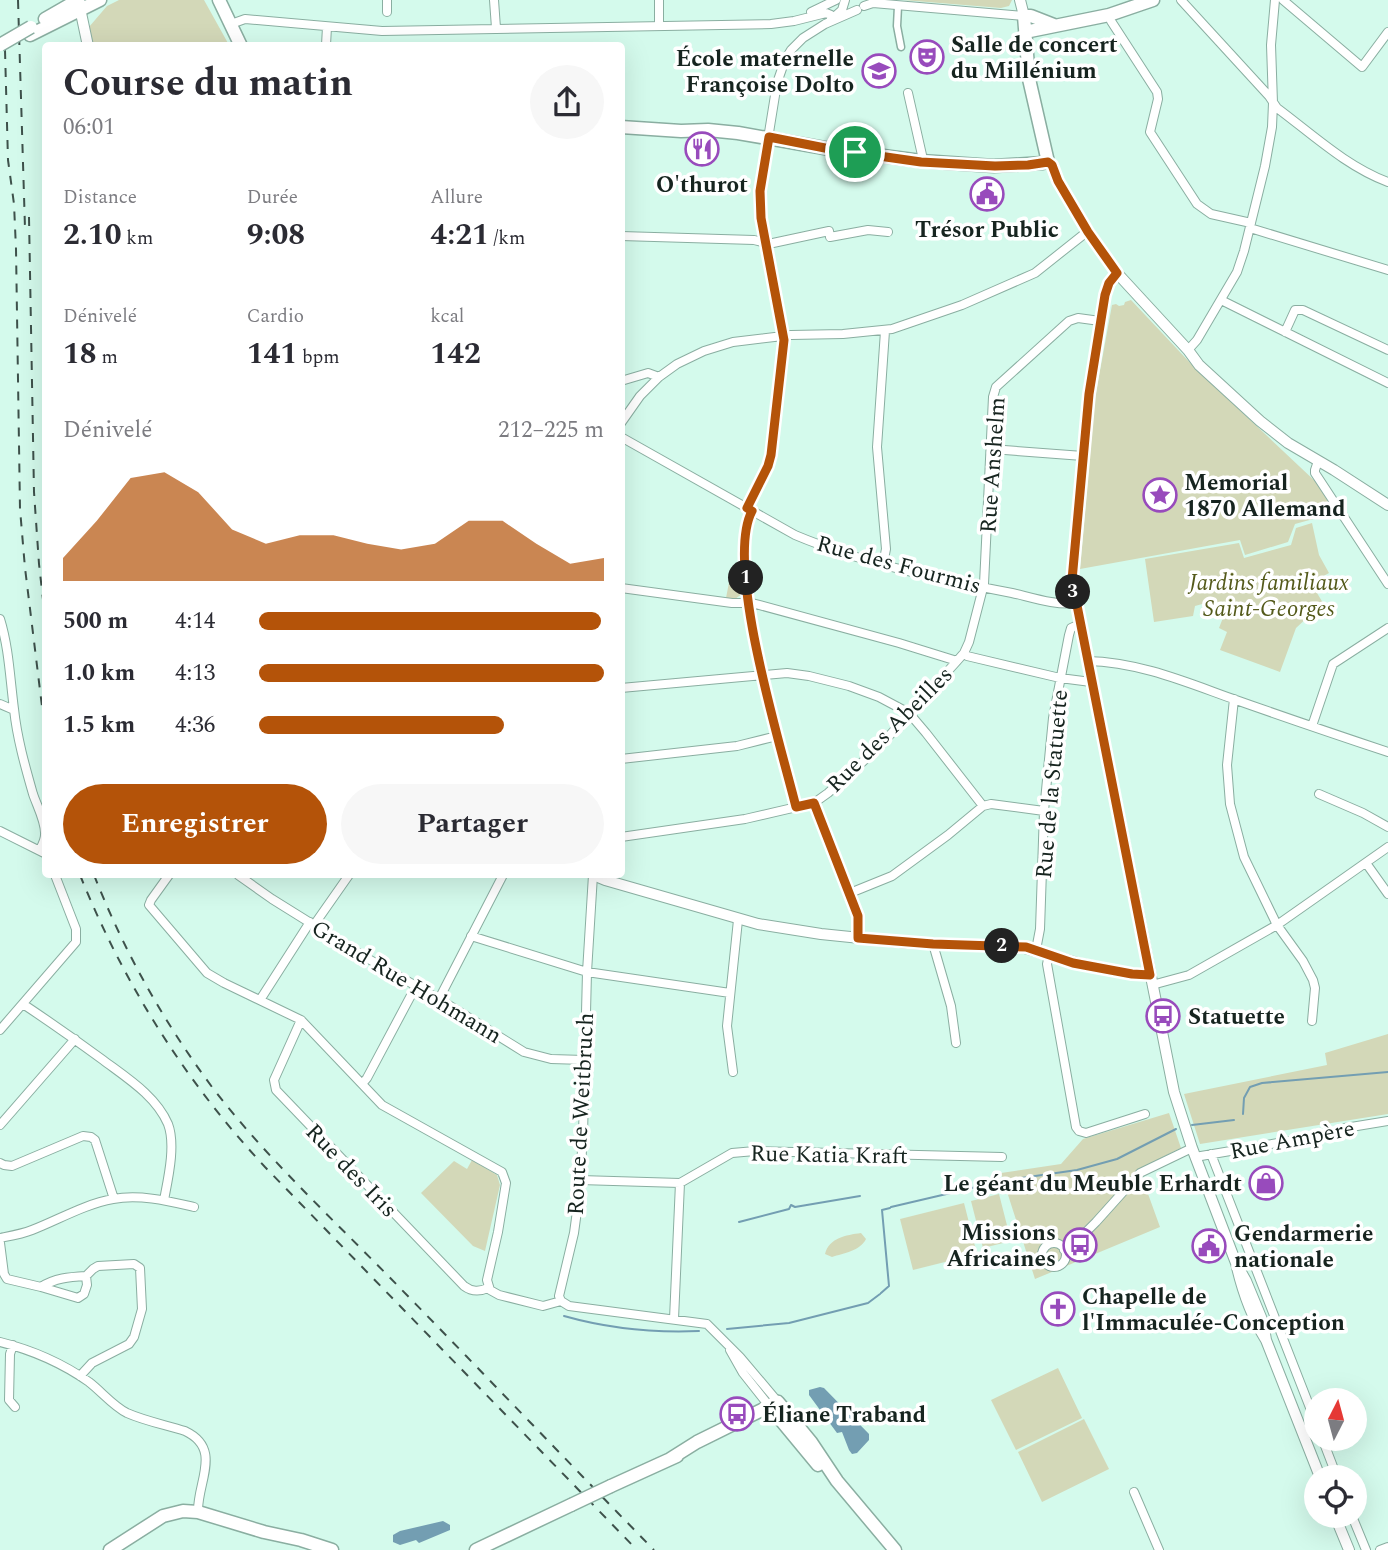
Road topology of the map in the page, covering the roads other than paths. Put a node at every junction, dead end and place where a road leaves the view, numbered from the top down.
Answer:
1 (100, 0) edge
2 (219, 0) edge
3 (387, 0) edge
4 (494, 0) edge
5 (659, 0) edge
6 (836, 0) edge
7 (845, 0) edge
8 (1020, 0) edge
9 (1153, 0) edge
10 (1181, 0) edge
11 (1275, 0) edge
12 (1283, 0) edge
13 (83, 4) edge
14 (864, 4) edge
15 (898, 6) junction
16 (387, 12) dead end
17 (1109, 15) junction
18 (1024, 16) junction
19 (833, 19) junction
20 (231, 24) junction
21 (772, 24) junction
22 (659, 26) junction
23 (1054, 26) junction
24 (327, 27) junction
25 (496, 28) junction
26 (31, 31) junction
27 (1025, 32) junction
28 (1388, 32) edge
29 (88, 42) edge
30 (239, 42) edge
31 (326, 42) edge
32 (0, 45) edge
33 (901, 47) dead end
34 (0, 52) edge
35 (908, 93) dead end
36 (1273, 103) junction
37 (625, 127) edge
38 (769, 137) junction
39 (921, 162) junction
40 (1048, 162) junction
41 (1388, 182) edge
42 (1250, 226) junction
43 (888, 232) dead end
44 (1088, 232) junction
45 (625, 236) edge
46 (766, 243) junction
47 (1388, 270) edge
48 (1117, 273) junction
49 (1221, 299) junction
50 (1100, 321) junction
51 (885, 331) junction
52 (1285, 332) junction
53 (784, 335) junction
54 (1188, 350) junction
55 (1388, 350) edge
56 (659, 377) junction
57 (625, 380) edge
58 (1388, 383) edge
59 (625, 417) edge
60 (625, 439) edge
61 (990, 449) junction
62 (1083, 456) junction
63 (1318, 461) junction
64 (1388, 505) edge
65 (750, 510) junction
66 (883, 564) junction
67 (1388, 584) edge
68 (984, 588) junction
69 (625, 589) edge
70 (749, 603) junction
71 (1075, 603) junction
72 (0, 618) edge
73 (1080, 624) junction
74 (1388, 628) edge
75 (964, 653) junction
76 (957, 661) junction
77 (1087, 661) junction
78 (762, 675) junction
79 (1060, 678) junction
80 (1091, 682) junction
81 (625, 688) edge
82 (1234, 699) junction
83 (0, 704) edge
84 (14, 710) junction
85 (909, 713) junction
86 (1312, 726) junction
87 (778, 736) junction
88 (1388, 752) edge
89 (625, 759) edge
90 (1320, 794) dead end
91 (814, 803) junction
92 (983, 806) junction
93 (796, 807) junction
94 (1044, 811) junction
95 (42, 821) edge
96 (1388, 827) edge
97 (0, 831) edge
98 (625, 836) edge
99 (1388, 847) edge
100 (42, 852) edge
101 (1366, 863) junction
102 (56, 878) edge
103 (167, 878) edge
104 (243, 878) edge
105 (347, 878) edge
106 (501, 878) edge
107 (593, 878) edge
108 (600, 878) edge
109 (850, 893) junction
110 (1388, 894) edge
111 (738, 920) junction
112 (312, 924) junction
113 (1277, 925) junction
114 (471, 936) junction
115 (858, 938) junction
116 (933, 944) junction
117 (1037, 950) junction
118 (1049, 955) junction
119 (587, 972) junction
120 (1151, 980) junction
121 (416, 986) junction
122 (730, 993) junction
123 (439, 999) junction
124 (260, 1000) junction
125 (23, 1004) junction
126 (301, 1020) junction
127 (1312, 1021) dead end
128 (0, 1030) edge
129 (75, 1039) junction
130 (956, 1042) dead end
131 (584, 1060) junction
132 (733, 1072) dead end
133 (362, 1084) junction
134 (1145, 1114) dead end
135 (1388, 1121) edge
136 (0, 1125) edge
137 (1194, 1152) junction
138 (1211, 1154) junction
139 (1002, 1157) dead end
140 (0, 1163) edge
141 (580, 1180) junction
142 (680, 1183) junction
143 (114, 1199) junction
144 (164, 1200) junction
145 (194, 1207) dead end
146 (0, 1240) edge
147 (1065, 1250) dead end
148 (86, 1276) junction
149 (41, 1287) junction
150 (488, 1288) junction
151 (561, 1301) junction
152 (674, 1319) junction
153 (0, 1342) edge
154 (13, 1345) junction
155 (80, 1376) junction
156 (1304, 1392) edge
157 (15, 1407) dead end
158 (776, 1408) junction
159 (1315, 1465) edge
160 (1134, 1492) dead end
161 (198, 1512) junction
162 (1340, 1528) edge
163 (1357, 1528) edge
164 (272, 1535) junction
165 (1388, 1547) edge
166 (110, 1550) edge
167 (304, 1550) edge
168 (332, 1550) edge
169 (475, 1550) edge
170 (895, 1550) edge
171 (1159, 1550) edge
172 (1349, 1550) edge
173 (1366, 1550) edge
174 (1381, 1550) edge

1 - 13 main road
2 - 20 main road
3 - 16 street
4 - 25 street
5 - 22 street
6 - 21 street
7 - 14 street
7 - 19 street
8 - 18 street
9 - 17 main road
10 - 36 street
11 - 36 street
12 - 28 street
13 - 26 main road
13 - 29 street
14 - 15 street
14 - 19 street
15 - 18 street
15 - 33 street
17 - 23 main road
17 - 42 street
18 - 23 main road
18 - 27 main road
19 - 21 street
19 - 38 street
20 - 24 street
20 - 30 main road
21 - 22 street
22 - 25 street
23 - 27 main road
24 - 25 street
24 - 31 street
26 - 32 main road, bridge
26 - 34 main road
27 - 40 main road
35 - 39 street
36 - 41 street
36 - 42 street
37 - 38 main road
38 - 39 main road
38 - 46 street
39 - 40 main road
40 - 44 street
42 - 47 street
42 - 49 street
43 - 46 street
44 - 48 street
44 - 51 street
45 - 46 street
46 - 53 street
48 - 50 street
48 - 54 street
49 - 52 street
49 - 54 street
50 - 61 street, Rue Anshelm
50 - 62 street
51 - 53 street
51 - 66 street
52 - 55 street
52 - 58 street
53 - 56 street
53 - 65 street
54 - 63 street
56 - 57 street
56 - 59 street
60 - 65 street, Rue des Fourmis
61 - 62 street
61 - 68 street, Rue Anshelm
62 - 71 street
63 - 64 street
63 - 67 street
65 - 66 street, Rue des Fourmis
65 - 70 street
66 - 68 street, Rue des Fourmis
68 - 71 street, Rue des Fourmis
68 - 75 street, Rue des Abeilles
69 - 70 street
70 - 76 street
70 - 78 street
71 - 73 street
72 - 84 street
73 - 77 street
73 - 79 street, Rue de la Statuette
74 - 86 street
75 - 76 street, Rue des Abeilles
75 - 79 street
76 - 85 street, Rue des Abeilles
77 - 80 street
77 - 82 street
78 - 81 street
78 - 85 street
78 - 87 street
79 - 80 street
79 - 94 street, Rue de la Statuette
80 - 120 street
82 - 86 street
82 - 113 street
83 - 84 street
84 - 95 street
85 - 91 street, Rue des Abeilles
85 - 92 street
86 - 88 street
87 - 89 street
87 - 93 street
90 - 96 street
91 - 93 street, Rue des Abeilles
91 - 109 street
92 - 94 street
92 - 109 street
93 - 98 street, Rue des Abeilles
94 - 117 street, Rue de la Statuette
97 - 100 street
99 - 101 street
101 - 110 street
101 - 113 street
102 - 125 street
103 - 124 street
104 - 112 street, Grand Rue Hohmann
105 - 112 street
106 - 114 street
107 - 119 street, Route de Weitbruch
108 - 111 street
109 - 115 street
111 - 115 street
111 - 122 street
112 - 121 street, Grand Rue Hohmann
112 - 124 street
113 - 120 street
113 - 127 street
114 - 119 street
114 - 123 street
115 - 116 street
116 - 117 street
116 - 130 street
117 - 118 street
118 - 120 street
118 - 134 street
119 - 122 street
119 - 131 street, Route de Weitbruch
120 - 137 street
121 - 123 street, Grand Rue Hohmann
121 - 133 street
122 - 132 street
123 - 131 street, Grand Rue Hohmann
124 - 126 street
125 - 128 street
125 - 129 street
126 - 133 street
126 - 150 street, Rue des Iris
129 - 136 street
129 - 144 street
131 - 141 street, Route de Weitbruch
133 - 150 street
135 - 138 street, Rue Ampère
137 - 138 street, Rue Ampère
137 - 147 street, Rue Ampère
137 - 159 street
138 - 156 street
139 - 142 street, Rue Katia Kraft
140 - 143 street
141 - 142 street
141 - 151 street, Route de Weitbruch
142 - 152 street
143 - 144 street
143 - 146 street
144 - 145 street
146 - 149 street
148 - 149 street
148 - 149 street
148 - 155 street
150 - 151 street
151 - 152 street
152 - 158 street
153 - 154 street
154 - 155 street
154 - 157 street
155 - 161 street
158 - 169 main road, bridge
158 - 170 main road
160 - 171 street
161 - 164 main road
161 - 166 main road
162 - 172 street
163 - 173 street
164 - 167 main road
164 - 168 main road
165 - 174 street

